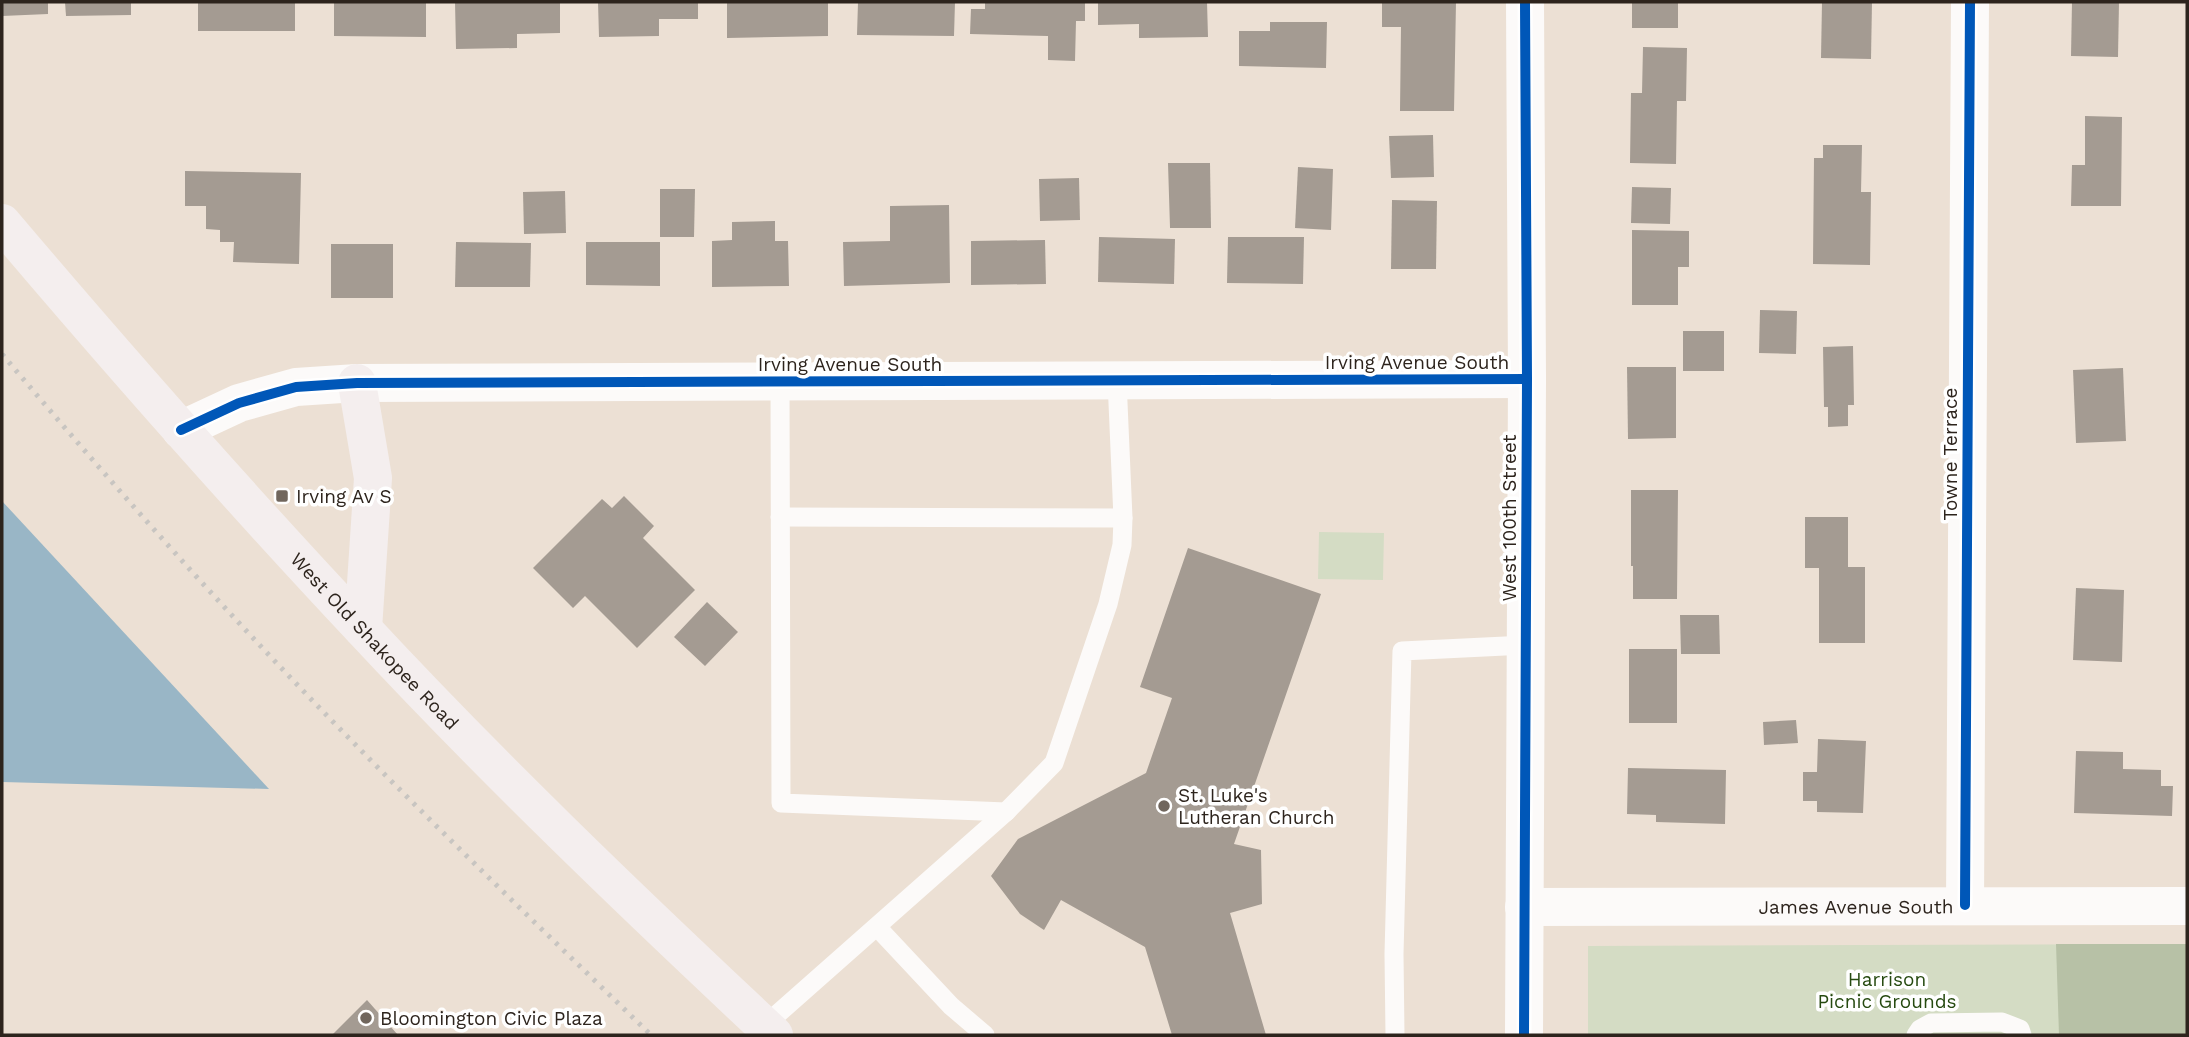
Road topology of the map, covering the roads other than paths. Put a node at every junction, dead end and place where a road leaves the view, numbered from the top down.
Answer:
1 (1525, 2) edge
2 (1970, 2) edge
3 (2, 223) edge
4 (1527, 379) junction
5 (1117, 380) junction
6 (780, 382) junction
7 (357, 383) junction
8 (181, 430) junction
9 (780, 517) junction
10 (1123, 518) junction
11 (363, 629) junction
12 (1526, 645) junction
13 (1006, 812) junction
14 (1965, 905) junction
15 (2187, 906) edge
16 (1524, 907) junction
17 (877, 927) junction
18 (769, 1030) edge
19 (985, 1035) edge
20 (1395, 1035) edge
21 (1524, 1035) edge
22 (1916, 1035) edge
23 (2022, 1035) edge

1 - 4 street, West 100th Street
2 - 14 street, Towne Terrace
3 - 8 main road, West Old Shakopee Road
4 - 5 street, Irving Avenue South
4 - 12 street, West 100th Street
5 - 6 street, Irving Avenue South
5 - 10 lane
6 - 7 street, Irving Avenue South
6 - 9 lane
7 - 8 street, Irving Avenue South
7 - 11 main road
8 - 11 main road, West Old Shakopee Road
9 - 10 lane
9 - 13 lane
10 - 13 lane
11 - 18 main road, West Old Shakopee Road
12 - 16 street, West 100th Street
12 - 20 lane
13 - 17 lane
14 - 15 street, James Avenue South
14 - 16 street, James Avenue South
16 - 21 street, West 100th Street
17 - 18 lane
17 - 19 lane
22 - 23 lane

